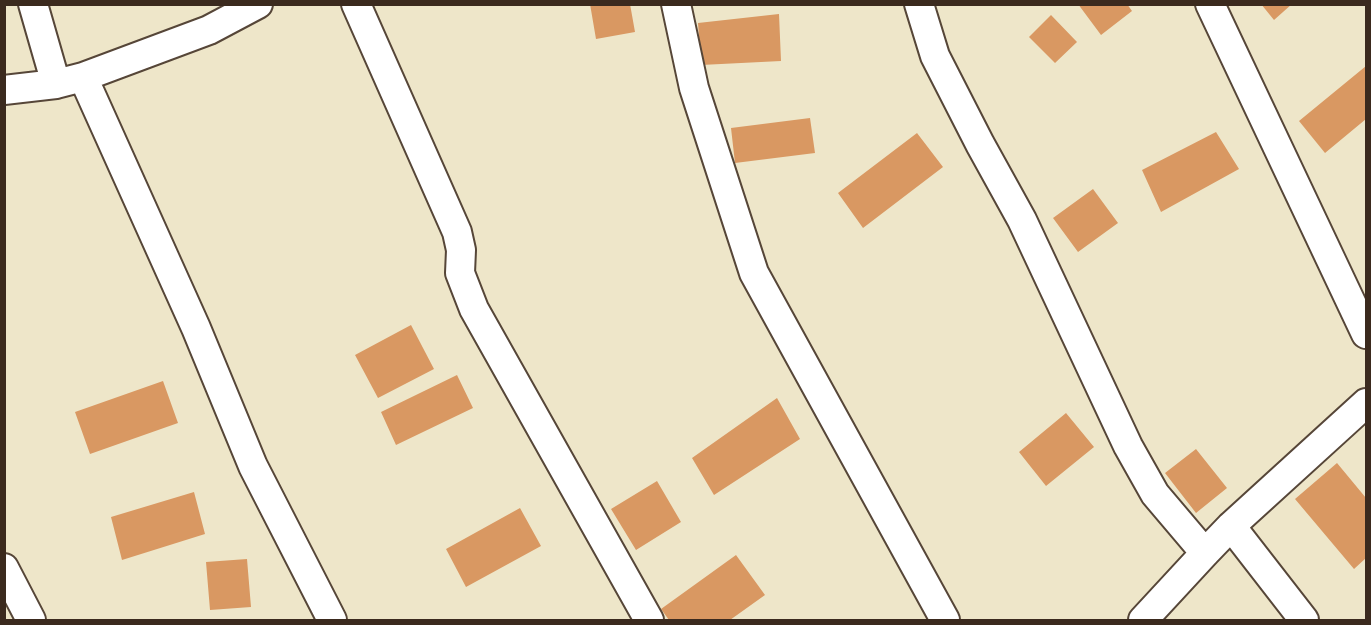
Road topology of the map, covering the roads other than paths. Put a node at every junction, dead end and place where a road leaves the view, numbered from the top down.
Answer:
1 (33, 4) edge
2 (258, 4) edge
3 (356, 4) edge
4 (676, 4) edge
5 (920, 4) edge
6 (1210, 4) edge
7 (70, 80) junction
8 (4, 90) edge
9 (1366, 334) edge
10 (1366, 403) edge
11 (1231, 526) junction
12 (1205, 553) junction
13 (4, 568) edge
14 (31, 621) edge
15 (332, 621) edge
16 (649, 621) edge
17 (945, 621) edge
18 (1143, 621) edge
19 (1304, 621) edge

1 - 7 street
2 - 7 street
3 - 16 street
4 - 17 street
5 - 12 street
6 - 9 street
7 - 8 street
7 - 15 street
10 - 11 street
11 - 12 street
11 - 19 street
12 - 18 street
13 - 14 street

